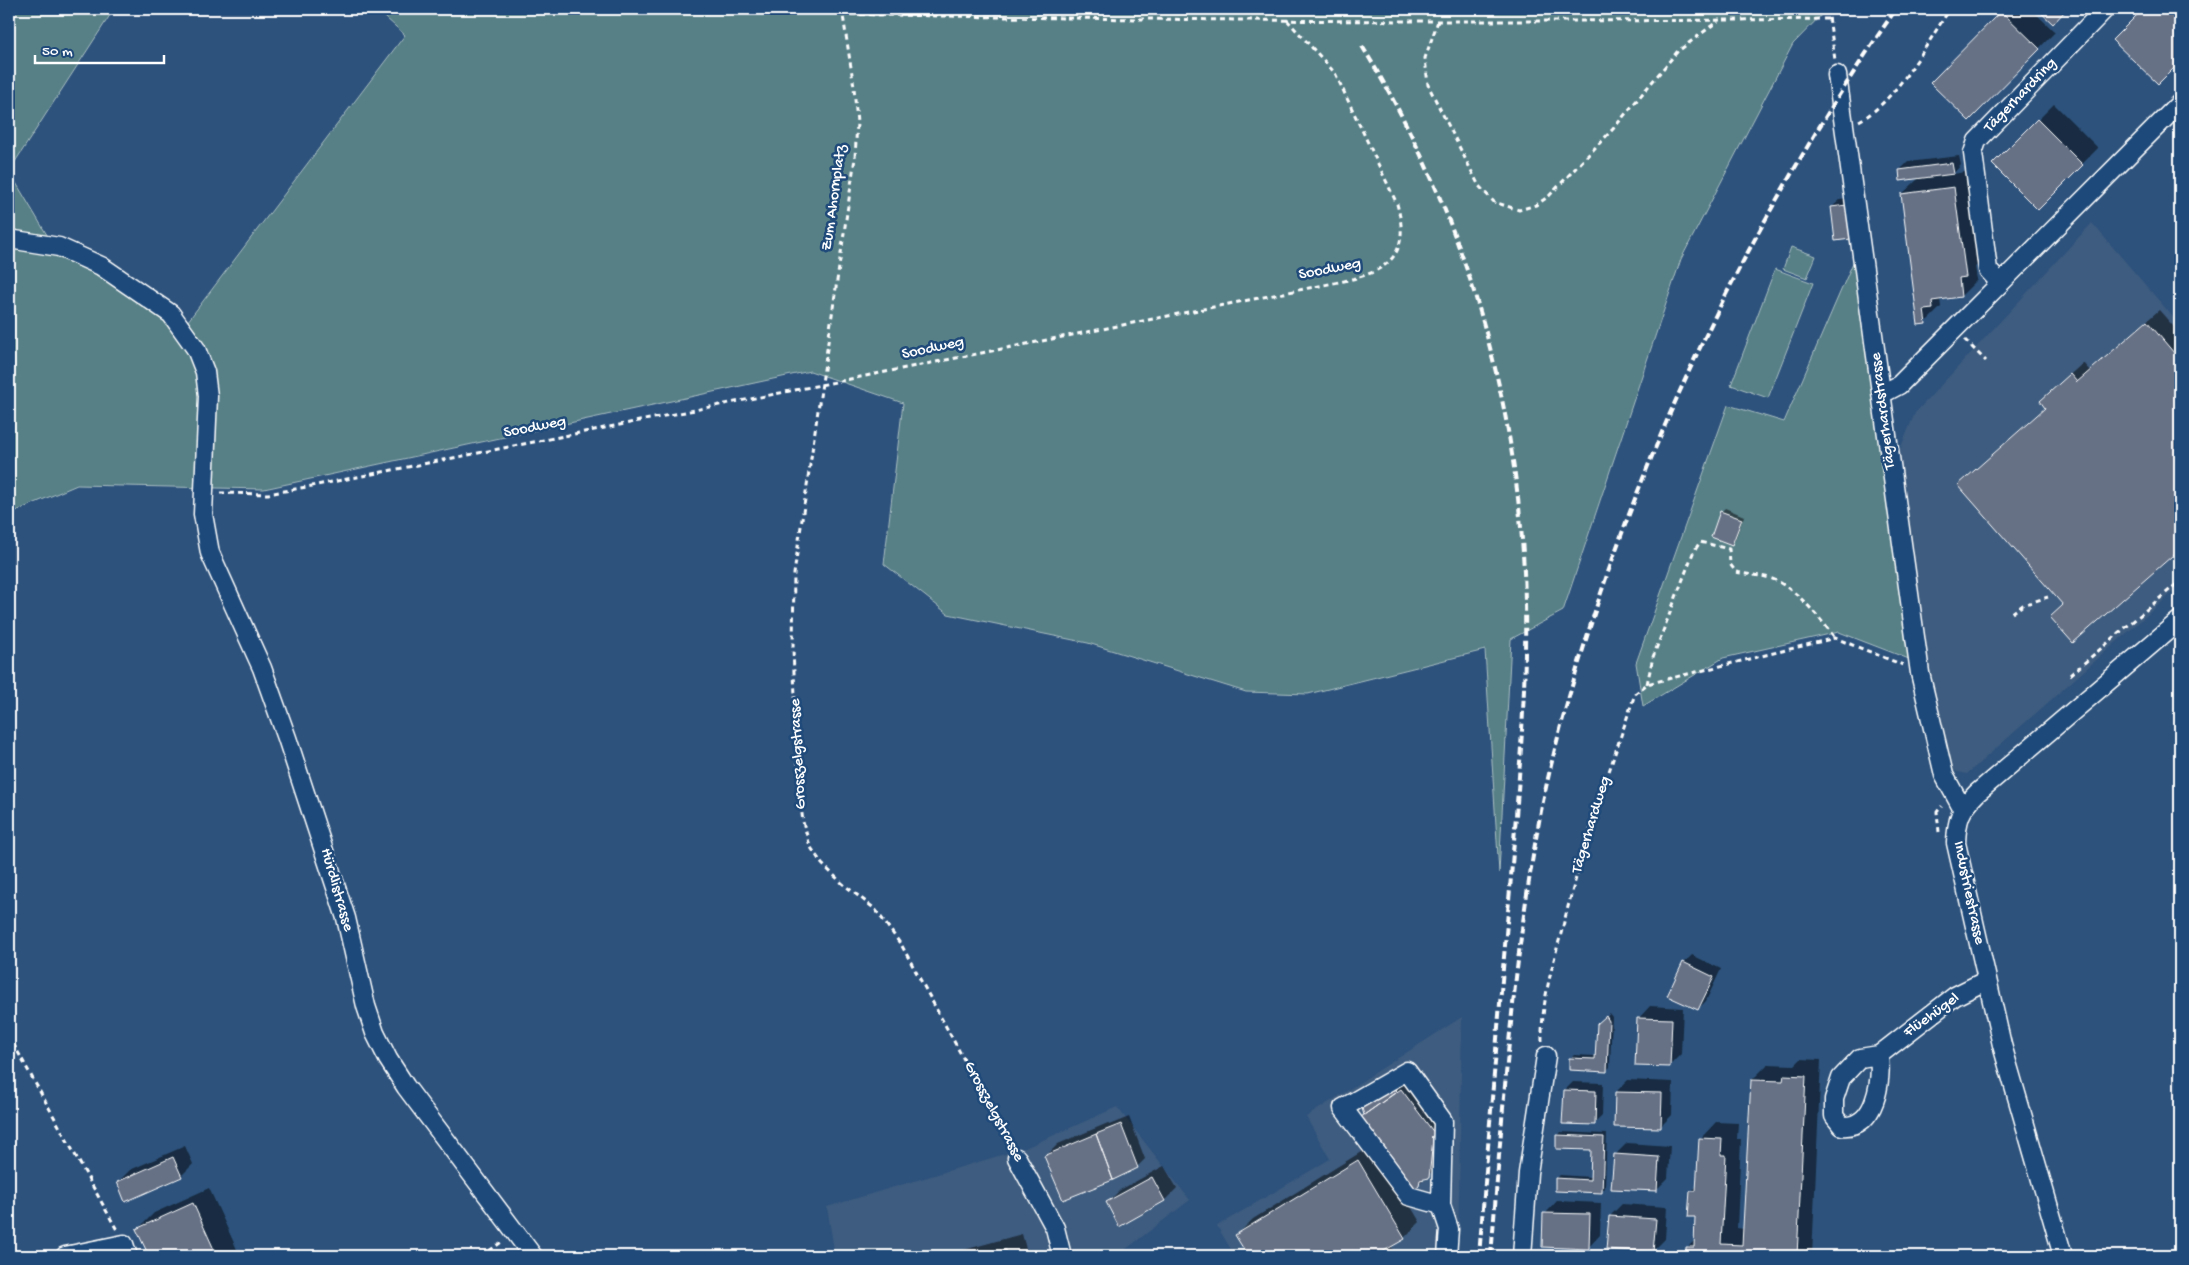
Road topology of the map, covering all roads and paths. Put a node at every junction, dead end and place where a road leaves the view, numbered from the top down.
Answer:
1 (842, 9) edge
2 (1828, 9) edge
3 (1950, 9) edge
4 (2105, 9) edge
5 (842, 14) junction
6 (1829, 19) junction
7 (1288, 20) junction
8 (1719, 20) junction
9 (1438, 21) junction
10 (1837, 75) joint
11 (2180, 103) edge
12 (1845, 128) junction
13 (9, 239) edge
14 (2000, 283) junction
15 (1954, 330) junction
16 (1986, 361) dead end
17 (822, 386) junction
18 (1882, 394) junction
19 (204, 492) junction
20 (2180, 581) edge
21 (2048, 597) dead end
22 (2012, 613) dead end
23 (2180, 620) edge
24 (1835, 638) junction
25 (1920, 673) junction
26 (2070, 675) dead end
27 (1647, 684) junction
28 (1962, 808) junction
29 (1987, 980) junction
30 (9, 1036) edge
31 (1879, 1055) dead end
32 (1546, 1056) joint
33 (1017, 1158) joint
34 (1441, 1205) junction
35 (515, 1231) junction
36 (126, 1250) edge
37 (65, 1256) edge
38 (482, 1256) edge
39 (533, 1256) edge
40 (1062, 1256) edge
41 (1447, 1256) edge
42 (1522, 1256) edge
43 (2063, 1256) edge

1 - 5 path, Zum Ahornplatz
2 - 6 path
3 - 12 path
4 - 14 street, Tägerhardring
5 - 7 path
5 - 17 path, Zum Ahornplatz
6 - 8 path
6 - 10 path
7 - 9 path
7 - 17 path, Soodweg
8 - 9 path
8 - 9 path
10 - 12 street, Tägerhardstrasse
11 - 14 street
12 - 18 street, Tägerhardstrasse
13 - 19 street, Hürdlistrasse
14 - 15 street
15 - 16 path
15 - 18 street
17 - 19 path, Soodweg
17 - 33 path, Grosszelgstrasse
18 - 25 street, Tägerhardstrasse
19 - 35 street, Hürdlistrasse
20 - 26 path
21 - 22 path
23 - 28 street
24 - 25 path
24 - 27 path
24 - 27 path
25 - 28 street, Tägerhardstrasse
27 - 32 path, Tägerhardweg
28 - 29 street, Industriestrasse
29 - 31 street, Flüehügel
29 - 43 street, Industriestrasse
30 - 36 path
32 - 42 street
33 - 40 street, Grosszelgstrasse
34 - 34 street
34 - 41 street
35 - 38 path
35 - 39 street, Hürdlistrasse
36 - 37 street

